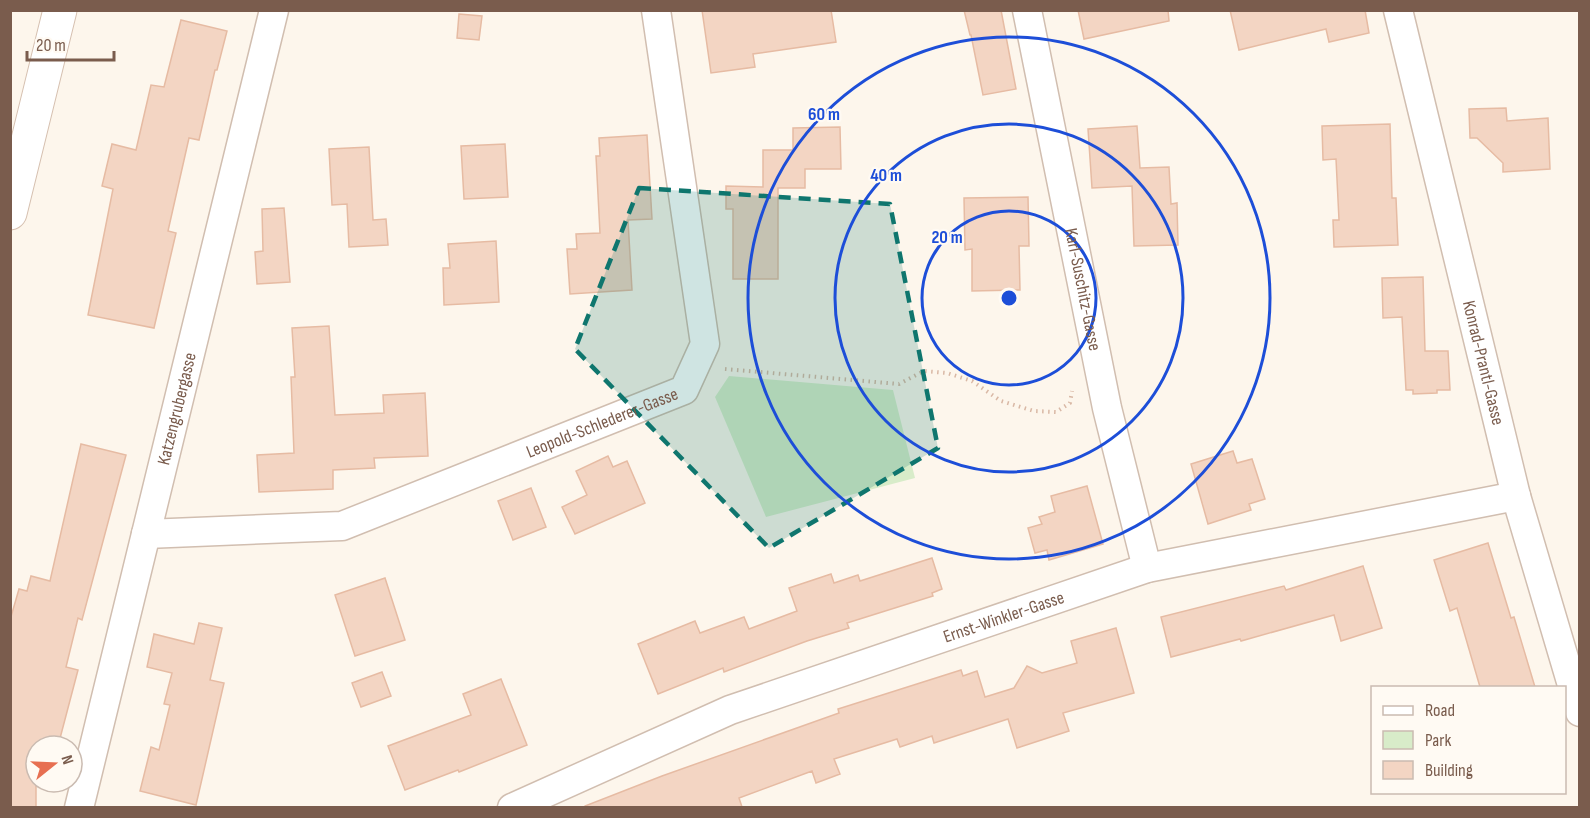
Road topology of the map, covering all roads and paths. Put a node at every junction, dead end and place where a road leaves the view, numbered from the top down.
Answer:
1 (60, 10) edge
2 (274, 10) edge
3 (656, 10) edge
4 (1027, 10) edge
5 (1398, 10) edge
6 (10, 213) edge
7 (695, 366) junction
8 (1099, 373) junction
9 (1516, 496) junction
10 (146, 534) junction
11 (1147, 568) junction
12 (1580, 712) edge
13 (79, 807) edge
14 (513, 807) edge

1 - 6 street
2 - 10 street, Katzengrubergasse
3 - 7 street, Leopold-Schlederer-Gasse
4 - 8 street, Karl-Suschitz-Gasse
5 - 9 street, Konrad-Prantl-Gasse
7 - 8 path
7 - 10 street, Leopold-Schlederer-Gasse
8 - 11 street, Karl-Suschitz-Gasse
9 - 11 street, Ernst-Winkler-Gasse
9 - 12 street, Konrad-Prantl-Gasse
10 - 13 street, Katzengrubergasse
11 - 14 street, Ernst-Winkler-Gasse

